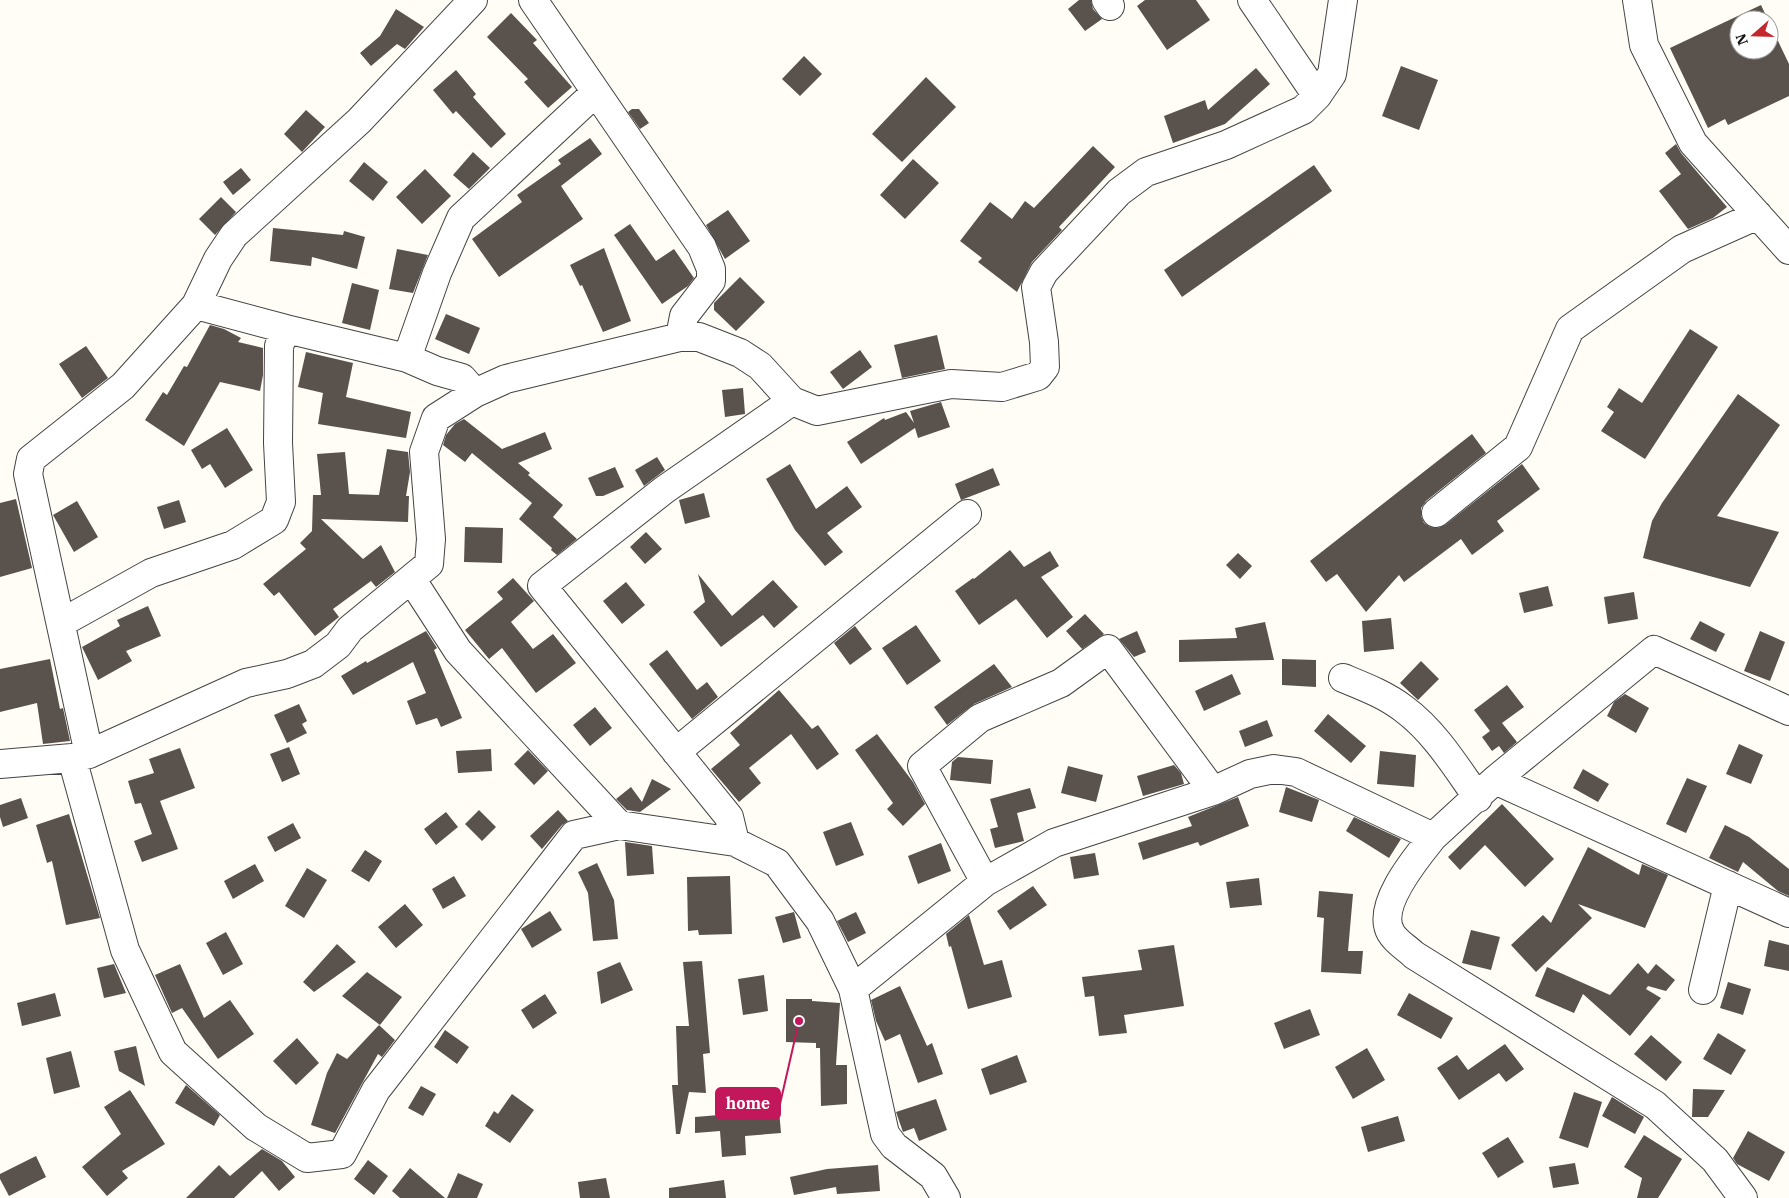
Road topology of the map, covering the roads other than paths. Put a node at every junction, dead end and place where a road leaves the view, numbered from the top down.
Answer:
1 (473, 0) edge
2 (533, 0) edge
3 (1252, 0) edge
4 (1343, 0) edge
5 (1637, 0) edge
6 (596, 92) junction
7 (1316, 96) junction
8 (1758, 216) junction
9 (1789, 250) edge
10 (196, 305) junction
11 (286, 330) junction
12 (680, 337) junction
13 (407, 358) junction
14 (475, 393) junction
15 (792, 401) junction
16 (1436, 513) dead end
17 (966, 514) dead end
18 (412, 580) junction
19 (61, 623) junction
20 (1343, 678) dead end
21 (1789, 711) edge
22 (676, 752) junction
23 (81, 756) junction
24 (0, 764) edge
25 (1486, 789) junction
26 (1213, 791) junction
27 (619, 825) junction
28 (1433, 837) junction
29 (735, 842) junction
30 (985, 882) junction
31 (1728, 885) junction
32 (1789, 913) edge
33 (852, 989) junction
34 (1703, 990) dead end
35 (946, 1198) edge
36 (1743, 1198) edge

1 - 10 street
2 - 6 street
3 - 7 street
4 - 7 street
5 - 8 street
6 - 12 street
6 - 13 street
7 - 15 street
8 - 9 street
8 - 16 street
10 - 11 street
10 - 19 street
11 - 13 street
11 - 19 street
12 - 14 street
12 - 15 street
13 - 14 street
14 - 18 street
15 - 22 street
17 - 22 street
18 - 23 street
18 - 27 street
19 - 23 street
20 - 25 street
21 - 25 street
22 - 29 street
23 - 24 street
23 - 27 street
25 - 28 street
25 - 31 street
26 - 28 street
26 - 30 street
26 - 30 street
27 - 29 street
28 - 36 street
29 - 33 street
30 - 33 street
31 - 32 street
31 - 34 street
33 - 35 street

